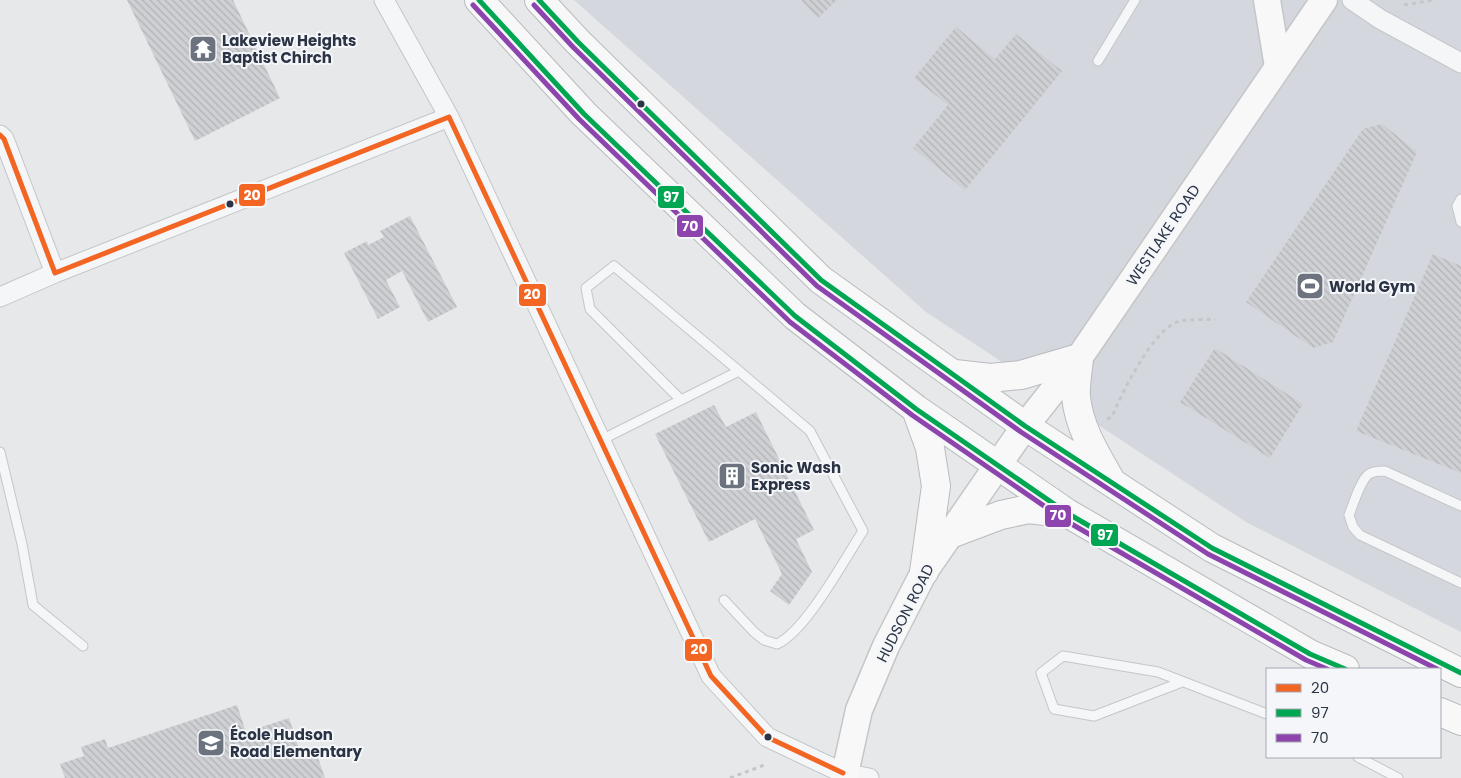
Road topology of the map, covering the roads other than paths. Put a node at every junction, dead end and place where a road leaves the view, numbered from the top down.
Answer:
1 (384, 0) edge
2 (479, 0) edge
3 (539, 0) edge
4 (1135, 0) edge
5 (1267, 0) edge
6 (1324, 0) edge
7 (1352, 0) edge
8 (1098, 61) dead end
9 (1461, 63) edge
10 (1278, 67) junction
11 (449, 117) junction
12 (0, 136) edge
13 (1461, 199) edge
14 (1461, 222) edge
15 (55, 273) junction
16 (0, 297) edge
17 (1079, 358) junction
18 (739, 371) junction
19 (953, 374) junction
20 (681, 400) junction
21 (916, 409) junction
22 (1025, 426) junction
23 (600, 440) junction
24 (0, 452) edge
25 (996, 466) junction
26 (1112, 482) junction
27 (1461, 506) edge
28 (1067, 513) junction
29 (948, 536) junction
30 (924, 572) junction
31 (1461, 583) edge
32 (724, 600) dead end
33 (83, 646) dead end
34 (1343, 668) edge
35 (1461, 673) edge
36 (1182, 682) junction
37 (1441, 712) edge
38 (1266, 714) edge
39 (1461, 721) edge
40 (1360, 758) edge
41 (844, 775) edge
42 (868, 778) edge
43 (1398, 778) edge

1 - 11 street
2 - 21 highway
3 - 19 highway
4 - 8 lane
5 - 10 main road
6 - 10 main road, WESTLAKE ROAD
7 - 9 street
10 - 17 main road, WESTLAKE ROAD
11 - 15 street
11 - 23 street
12 - 15 street
13 - 14 lane
15 - 16 street
17 - 19 highway
17 - 22 main road, WESTLAKE ROAD
17 - 26 highway
18 - 20 lane
18 - 20 lane
18 - 32 lane
19 - 22 highway
20 - 23 lane
21 - 25 highway
21 - 30 highway
22 - 25 main road, WESTLAKE ROAD
22 - 26 highway
23 - 41 street
24 - 33 lane
25 - 28 highway
25 - 29 main road, HUDSON ROAD
26 - 35 highway
27 - 31 lane
28 - 29 highway
28 - 34 highway
29 - 30 main road, HUDSON ROAD
30 - 41 main road, HUDSON ROAD
36 - 36 lane
36 - 38 lane
37 - 39 highway
40 - 43 lane
41 - 42 street

